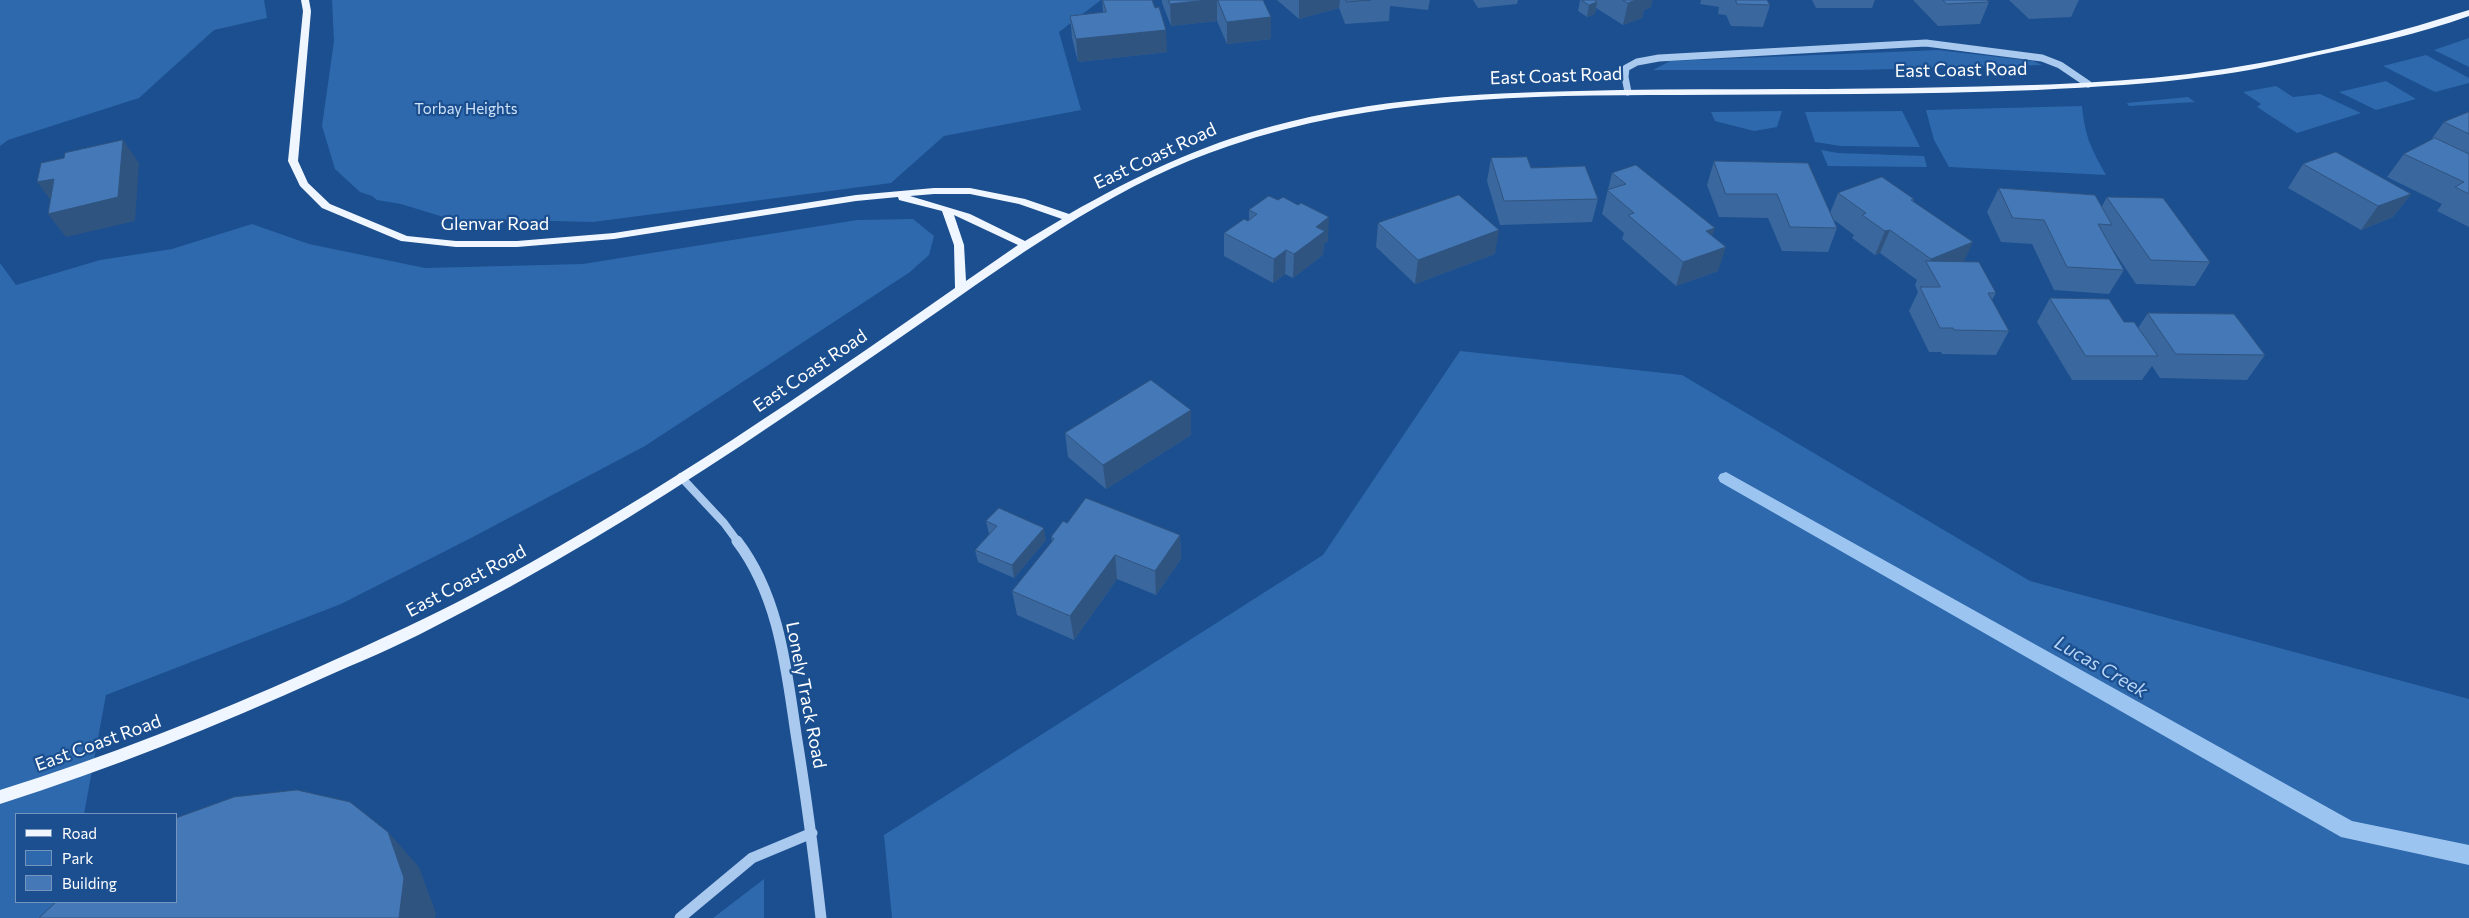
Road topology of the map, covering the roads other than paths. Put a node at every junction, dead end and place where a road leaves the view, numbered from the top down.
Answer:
1 (306, 0) edge
2 (2469, 13) edge
3 (2088, 84) junction
4 (1628, 92) junction
5 (885, 195) junction
6 (947, 209) junction
7 (1070, 218) junction
8 (1025, 246) junction
9 (961, 290) junction
10 (681, 477) junction
11 (0, 797) edge
12 (812, 833) junction
13 (680, 918) edge
14 (821, 918) edge

1 - 5 main road, Glenvar Road
2 - 3 main road, East Coast Road
3 - 4 main road, East Coast Road
3 - 4 street
4 - 7 main road, East Coast Road
5 - 6 main road, Glenvar Road
5 - 7 main road, Glenvar Road
6 - 8 main road, Glenvar Road
6 - 9 main road
7 - 8 main road, East Coast Road
8 - 9 main road, East Coast Road
9 - 10 main road, East Coast Road
10 - 11 main road, East Coast Road
10 - 12 street, Lonely Track Road
12 - 13 street
12 - 14 street, Lonely Track Road

